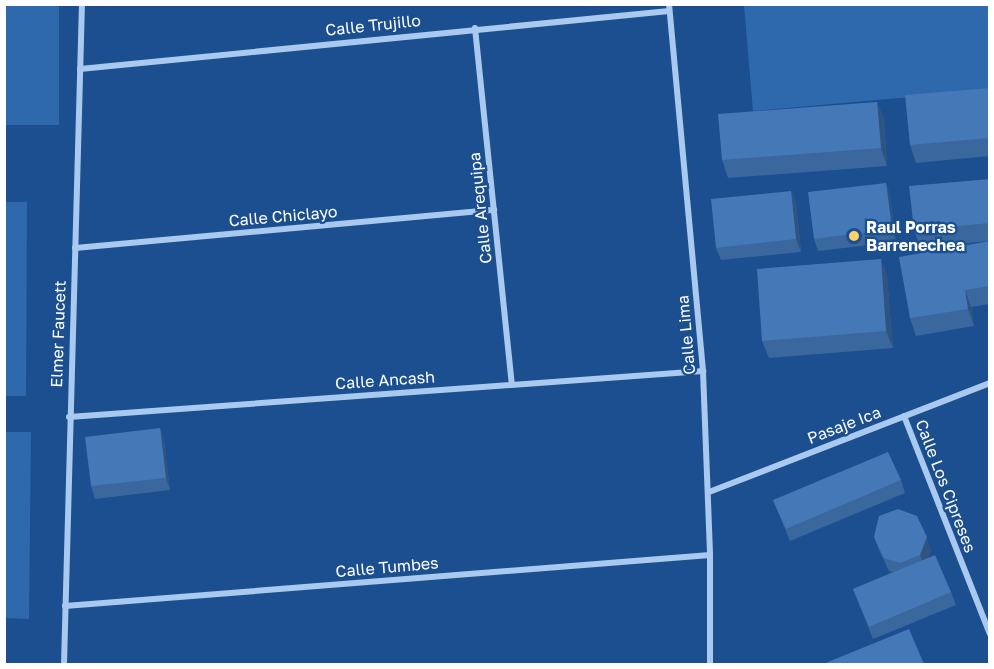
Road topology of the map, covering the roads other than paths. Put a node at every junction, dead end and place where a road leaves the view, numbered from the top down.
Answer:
1 (82, 4) edge
2 (669, 8) edge
3 (474, 28) junction
4 (80, 69) junction
5 (494, 210) junction
6 (75, 249) junction
7 (703, 371) junction
8 (990, 383) edge
9 (512, 384) junction
10 (904, 416) junction
11 (69, 417) junction
12 (709, 492) junction
13 (710, 555) junction
14 (65, 606) junction
15 (990, 634) edge
16 (64, 664) edge
17 (710, 664) edge

1 - 4 street, Elmer Faucett
2 - 3 street, Calle Trujillo
2 - 7 street, Calle Lima
3 - 4 street, Calle Trujillo
3 - 5 street, Calle Arequipa
4 - 6 street, Elmer Faucett
5 - 6 street, Calle Chiclayo
5 - 9 street, Calle Arequipa
6 - 11 street, Elmer Faucett
7 - 9 street, Calle Ancash
7 - 12 street, Calle Lima
8 - 10 street, Pasaje Ica
9 - 11 street, Calle Ancash
10 - 12 street, Pasaje Ica
10 - 15 street, Calle Los Cipreses
11 - 14 street, Elmer Faucett
12 - 13 street, Calle Lima
13 - 14 street, Calle Tumbes
13 - 17 street, Calle Lima
14 - 16 street, Elmer Faucett

